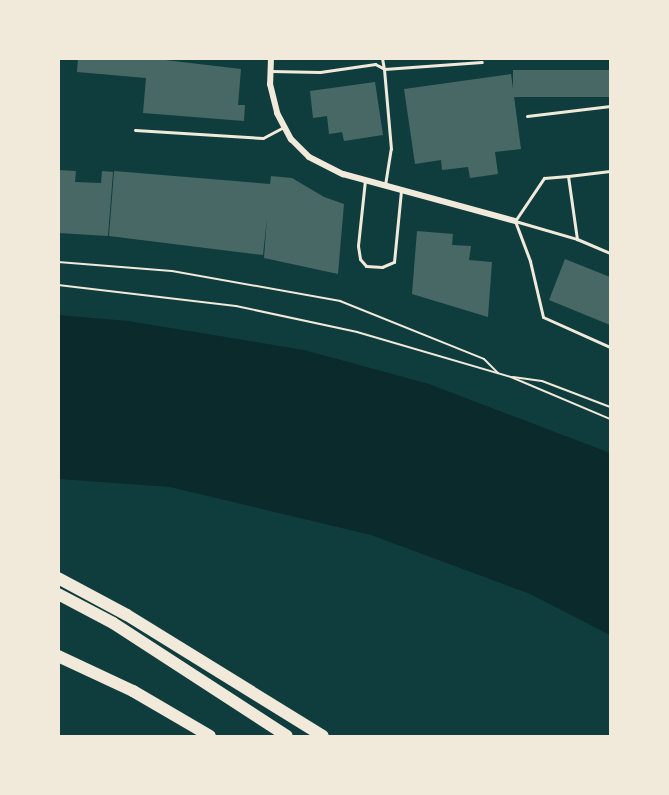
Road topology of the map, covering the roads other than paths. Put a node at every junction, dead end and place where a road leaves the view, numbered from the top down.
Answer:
1 (271, 58) edge
2 (382, 58) edge
3 (482, 62) dead end
4 (384, 69) junction
5 (270, 71) junction
6 (610, 106) edge
7 (527, 116) dead end
8 (285, 127) junction
9 (135, 130) dead end
10 (610, 171) edge
11 (568, 176) junction
12 (365, 180) junction
13 (385, 185) junction
14 (401, 189) junction
15 (515, 221) junction
16 (576, 239) junction
17 (610, 253) edge
18 (610, 347) edge
19 (58, 578) edge
20 (58, 594) edge
21 (58, 656) edge
22 (210, 736) edge
23 (287, 736) edge
24 (323, 736) edge

1 - 5 street
2 - 4 lane
3 - 4 lane
4 - 5 lane
4 - 13 lane
5 - 8 street
6 - 7 lane
8 - 9 lane
8 - 12 street
10 - 11 lane
11 - 15 lane
11 - 16 lane
12 - 13 street
12 - 14 lane
13 - 14 street
14 - 15 street
15 - 16 lane
15 - 18 lane
16 - 17 lane
19 - 24 highway
20 - 23 highway
21 - 22 highway

